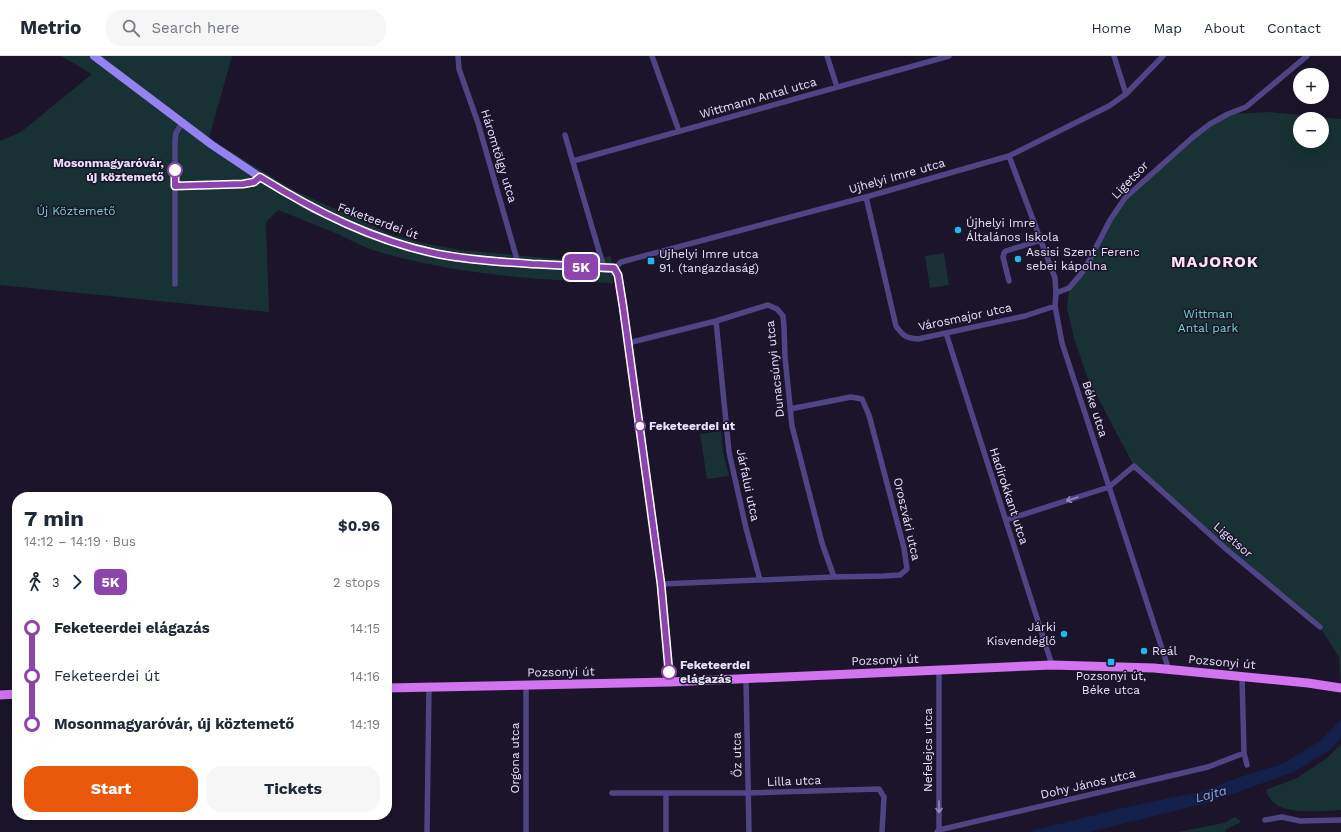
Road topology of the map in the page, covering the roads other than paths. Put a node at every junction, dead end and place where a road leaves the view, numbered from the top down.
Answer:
1 (94, 56) edge
2 (458, 56) edge
3 (652, 56) edge
4 (827, 56) edge
5 (949, 56) edge
6 (1114, 56) edge
7 (1163, 56) edge
8 (1307, 56) edge
9 (837, 88) junction
10 (1126, 94) junction
11 (182, 123) junction
12 (679, 131) junction
13 (565, 135) dead end
14 (1009, 156) junction
15 (573, 161) junction
16 (260, 177) junction
17 (175, 186) junction
18 (866, 197) junction
19 (1041, 240) junction
20 (518, 263) junction
21 (604, 268) junction
22 (614, 268) junction
23 (1009, 281) dead end
24 (175, 284) dead end
25 (1056, 293) junction
26 (1055, 306) junction
27 (716, 321) junction
28 (946, 333) junction
29 (628, 343) junction
30 (790, 408) junction
31 (1109, 487) junction
32 (1006, 520) junction
33 (834, 577) junction
34 (760, 580) junction
35 (661, 584) junction
36 (1320, 627) dead end
37 (1052, 665) junction
38 (939, 670) junction
39 (1169, 670) junction
40 (1242, 676) junction
41 (746, 678) junction
42 (670, 682) junction
43 (526, 685) junction
44 (429, 687) junction
45 (392, 688) edge
46 (1341, 688) edge
47 (0, 694) edge
48 (12, 694) edge
49 (1244, 754) junction
50 (1246, 765) dead end
51 (612, 793) dead end
52 (748, 793) junction
53 (666, 794) junction
54 (1265, 820) dead end
55 (1341, 820) edge
56 (938, 831) edge
57 (427, 832) edge
58 (526, 832) edge
59 (666, 832) edge
60 (749, 832) edge
61 (882, 832) edge

1 - 11 main road, Feketeerdei út
2 - 20 street, Háromtölgy utca
3 - 12 street
4 - 9 street
5 - 9 street, Wittmann Antal utca
6 - 10 street
7 - 10 street, Ujhelyi Imre utca
8 - 25 street, Ligetsor
9 - 12 street, Wittmann Antal utca
10 - 14 street, Ujhelyi Imre utca
11 - 16 main road, Feketeerdei út
11 - 17 street
12 - 15 street, Wittmann Antal utca
13 - 15 street
14 - 18 street, Ujhelyi Imre utca
14 - 19 street, Béke utca
15 - 21 street
16 - 17 street
16 - 20 main road, Feketeerdei út
17 - 24 street
18 - 22 street, Ujhelyi Imre utca
18 - 28 street, Városmajor utca
19 - 23 street
19 - 25 street, Béke utca
20 - 21 main road, Feketeerdei út
21 - 22 main road, Feketeerdei út
22 - 29 main road
25 - 26 street, Béke utca
26 - 28 street, Városmajor utca
26 - 31 street, Béke utca
27 - 29 street, Dunacsúnyi utca
27 - 30 street, Dunacsúnyi utca
27 - 34 street, Járfalui utca
28 - 32 street, Hadirokkant utca
29 - 35 main road
30 - 33 street, Dunacsúnyi utca
30 - 33 street, Oroszvári utca
31 -> 32 street
31 - 36 street, Ligetsor
31 - 39 street, Béke utca
32 - 37 street, Hadirokkant utca
33 - 34 street, Oroszvári utca
34 - 35 street, Oroszvári utca
35 - 42 main road
37 - 38 main road, Pozsonyi út
37 - 39 main road, Pozsonyi út
38 - 41 main road, Pozsonyi út
38 -> 56 street, Nefelejcs utca
39 - 40 main road, Pozsonyi út
40 - 46 main road, Pozsonyi út
40 - 49 street
41 - 42 main road, Pozsonyi út
41 - 52 street, Őz utca
42 - 43 main road, Pozsonyi út
43 - 44 main road, Pozsonyi út
43 - 58 street, Orgona utca
44 - 45 main road, Pozsonyi út
44 - 57 street
47 - 48 main road
49 - 50 street
49 - 56 street, Dohy János utca
51 - 53 street, Lilla utca
52 - 53 street, Lilla utca
52 - 60 street, Őz utca
52 - 61 street, Lilla utca
53 - 59 street
54 - 55 street

